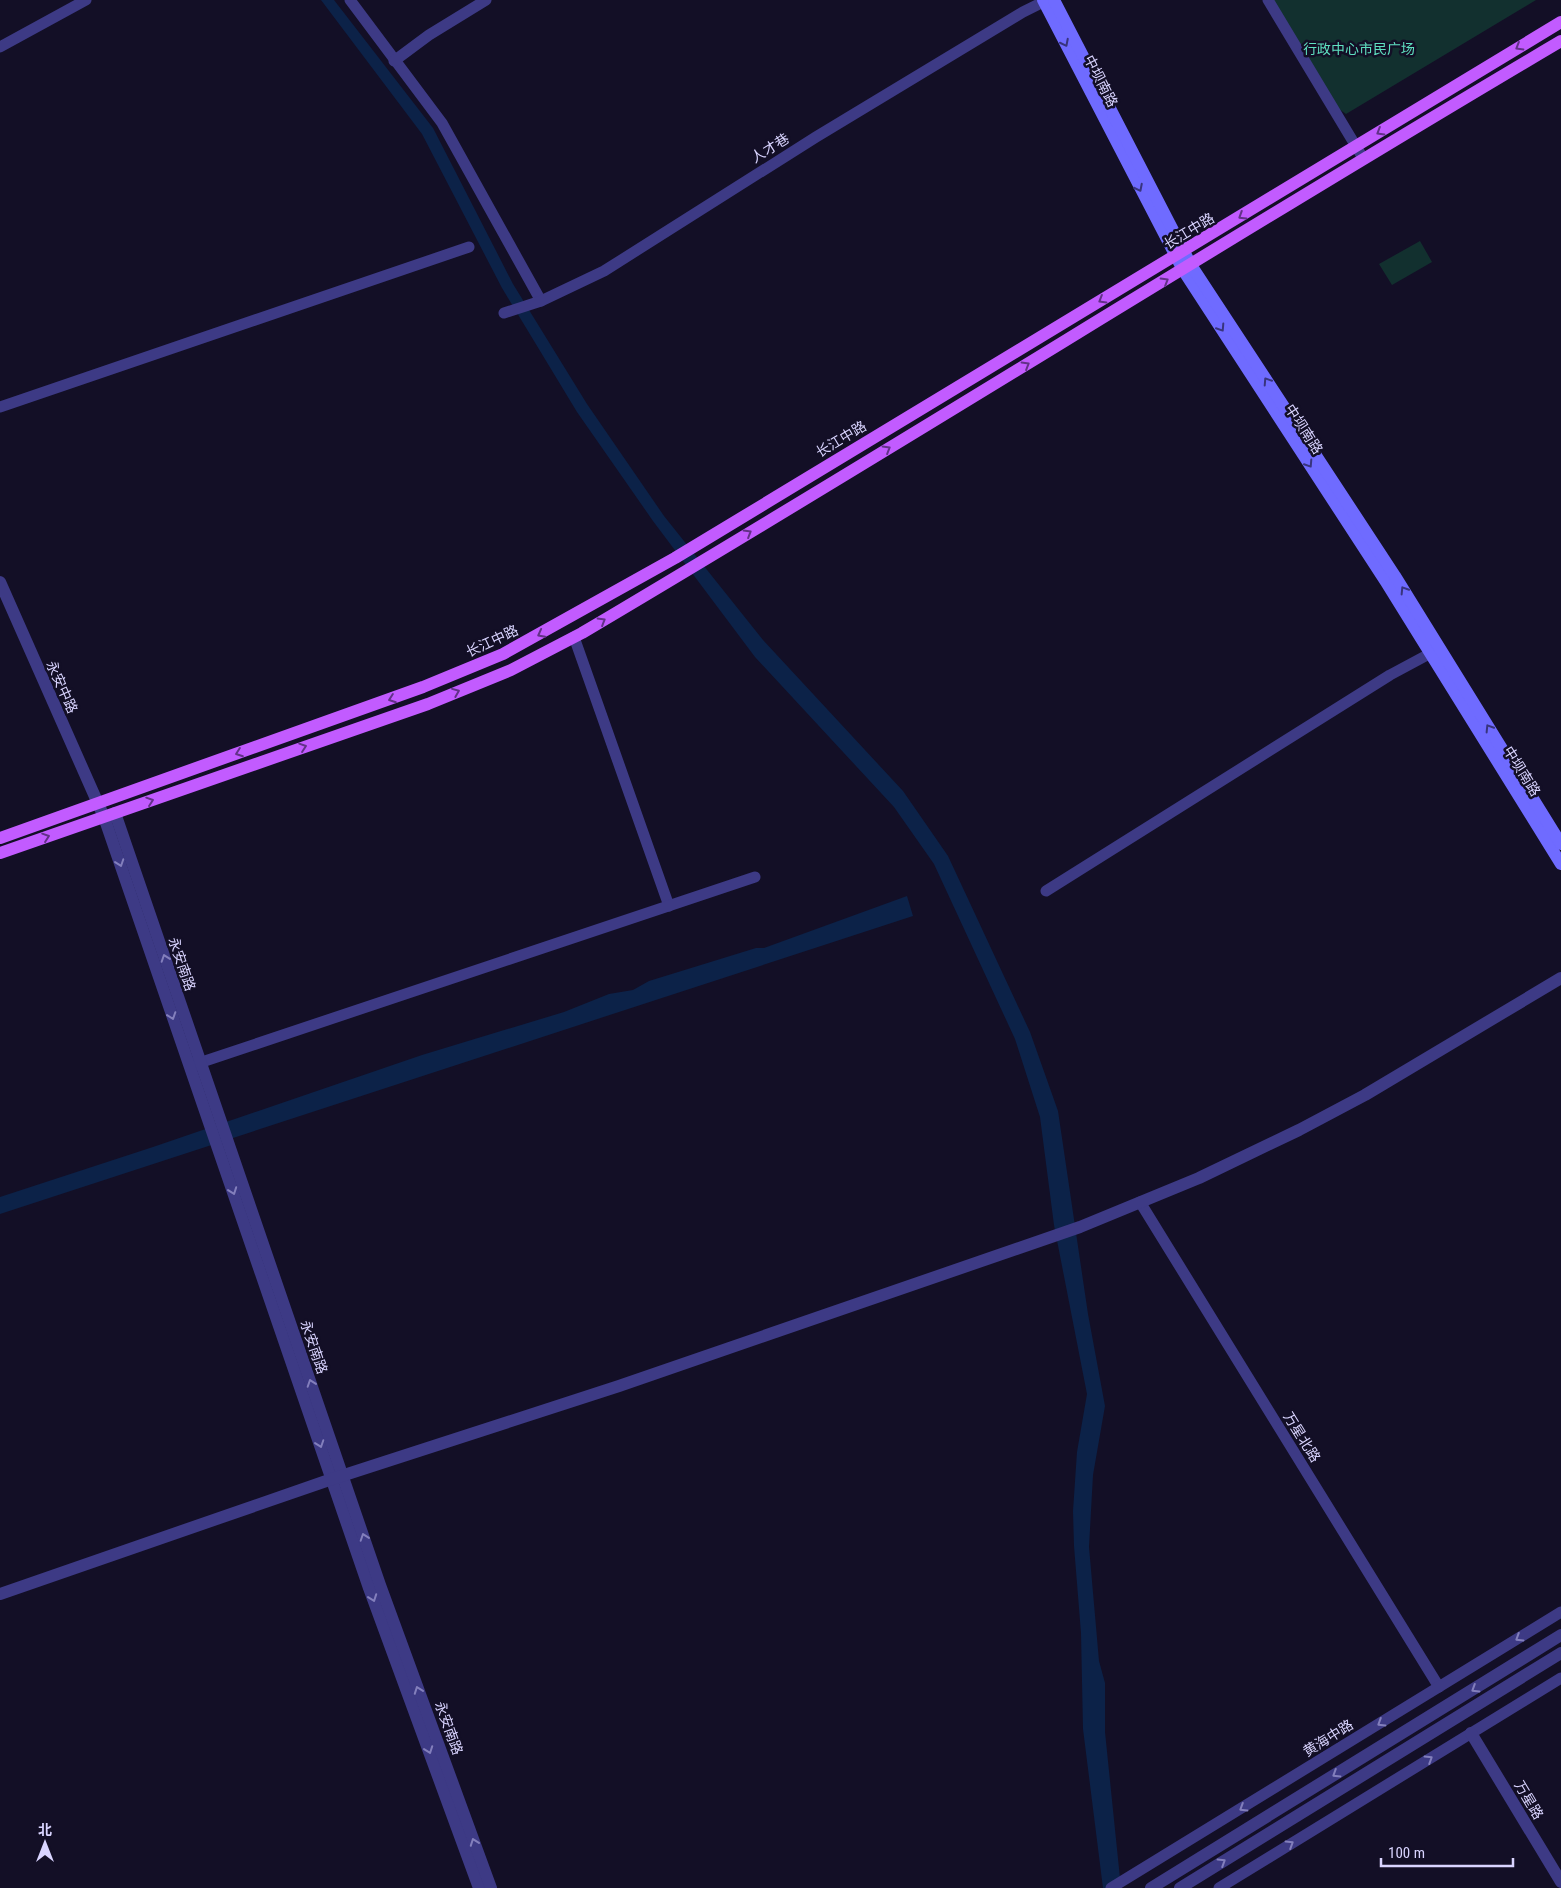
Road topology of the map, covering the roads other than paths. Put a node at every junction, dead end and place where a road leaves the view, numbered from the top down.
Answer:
1 (86, 0) edge
2 (350, 0) edge
3 (1042, 0) edge
4 (1047, 0) edge
5 (1054, 0) edge
6 (1268, 0) edge
7 (484, 1) edge
8 (1561, 22) edge
9 (1561, 41) edge
10 (0, 47) edge
11 (394, 61) junction
12 (1356, 146) junction
13 (1363, 158) junction
14 (470, 247) dead end
15 (1180, 254) junction
16 (1187, 267) junction
17 (538, 301) junction
18 (507, 312) dead end
19 (0, 407) edge
20 (0, 582) edge
21 (574, 637) junction
22 (1430, 653) junction
23 (98, 803) junction
24 (109, 815) junction
25 (0, 838) edge
26 (1561, 844) edge
27 (0, 853) edge
28 (1561, 864) edge
29 (755, 877) dead end
30 (1046, 890) dead end
31 (669, 906) junction
32 (1561, 978) edge
33 (194, 1064) junction
34 (1140, 1202) junction
35 (337, 1478) junction
36 (0, 1594) edge
37 (1561, 1612) edge
38 (1561, 1635) edge
39 (1561, 1653) edge
40 (1561, 1678) edge
41 (1439, 1687) junction
42 (1471, 1733) junction
43 (1348, 1743) junction
44 (1357, 1761) junction
45 (1368, 1772) junction
46 (1378, 1790) junction
47 (1186, 1843) junction
48 (1195, 1861) junction
49 (1561, 1882) edge
50 (479, 1888) edge
51 (491, 1888) edge
52 (1111, 1888) edge
53 (1151, 1888) edge
54 (1180, 1888) edge
55 (1219, 1888) edge

1 - 10 street
2 - 11 street
3 -> 15 main road, 中坝南路
4 - 17 street, 人才巷
5 - 15 main road, 中坝南路
6 - 12 street
7 - 11 street
8 -> 12 main road, 长江中路
9 - 13 main road
11 - 17 street
12 - 13 street
12 -> 15 main road, 长江中路
13 - 16 main road
14 - 19 street
15 - 16 main road, 中坝南路
15 -> 23 main road, 长江中路
21 -> 16 main road
16 -> 22 main road, 中坝南路
26 -> 16 main road, 中坝南路
17 - 18 street, 人才巷
20 - 23 street, 永安中路
24 -> 21 main road
21 - 31 street
22 - 28 main road, 中坝南路
22 - 30 street
23 - 24 street, 永安中路
23 - 25 main road, 长江中路
27 -> 24 main road
24 - 33 street, 永安南路
29 - 31 street
31 - 33 street
32 - 34 street
33 - 35 street, 永安南路
34 - 35 street
34 - 41 street, 万星北路
35 - 36 street
35 -> 50 street, 永安南路
51 -> 35 street, 永安南路
37 -> 41 street, 黄海中路
38 -> 44 street
39 - 45 street
40 - 42 street
41 -> 43 street, 黄海中路
46 -> 42 street
42 - 49 street, 万星路
43 - 44 street
43 -> 47 street, 黄海中路
44 -> 48 street
45 - 46 street
54 -> 45 street
55 -> 46 street
47 - 48 street
47 - 52 street, 黄海中路
48 - 53 street

